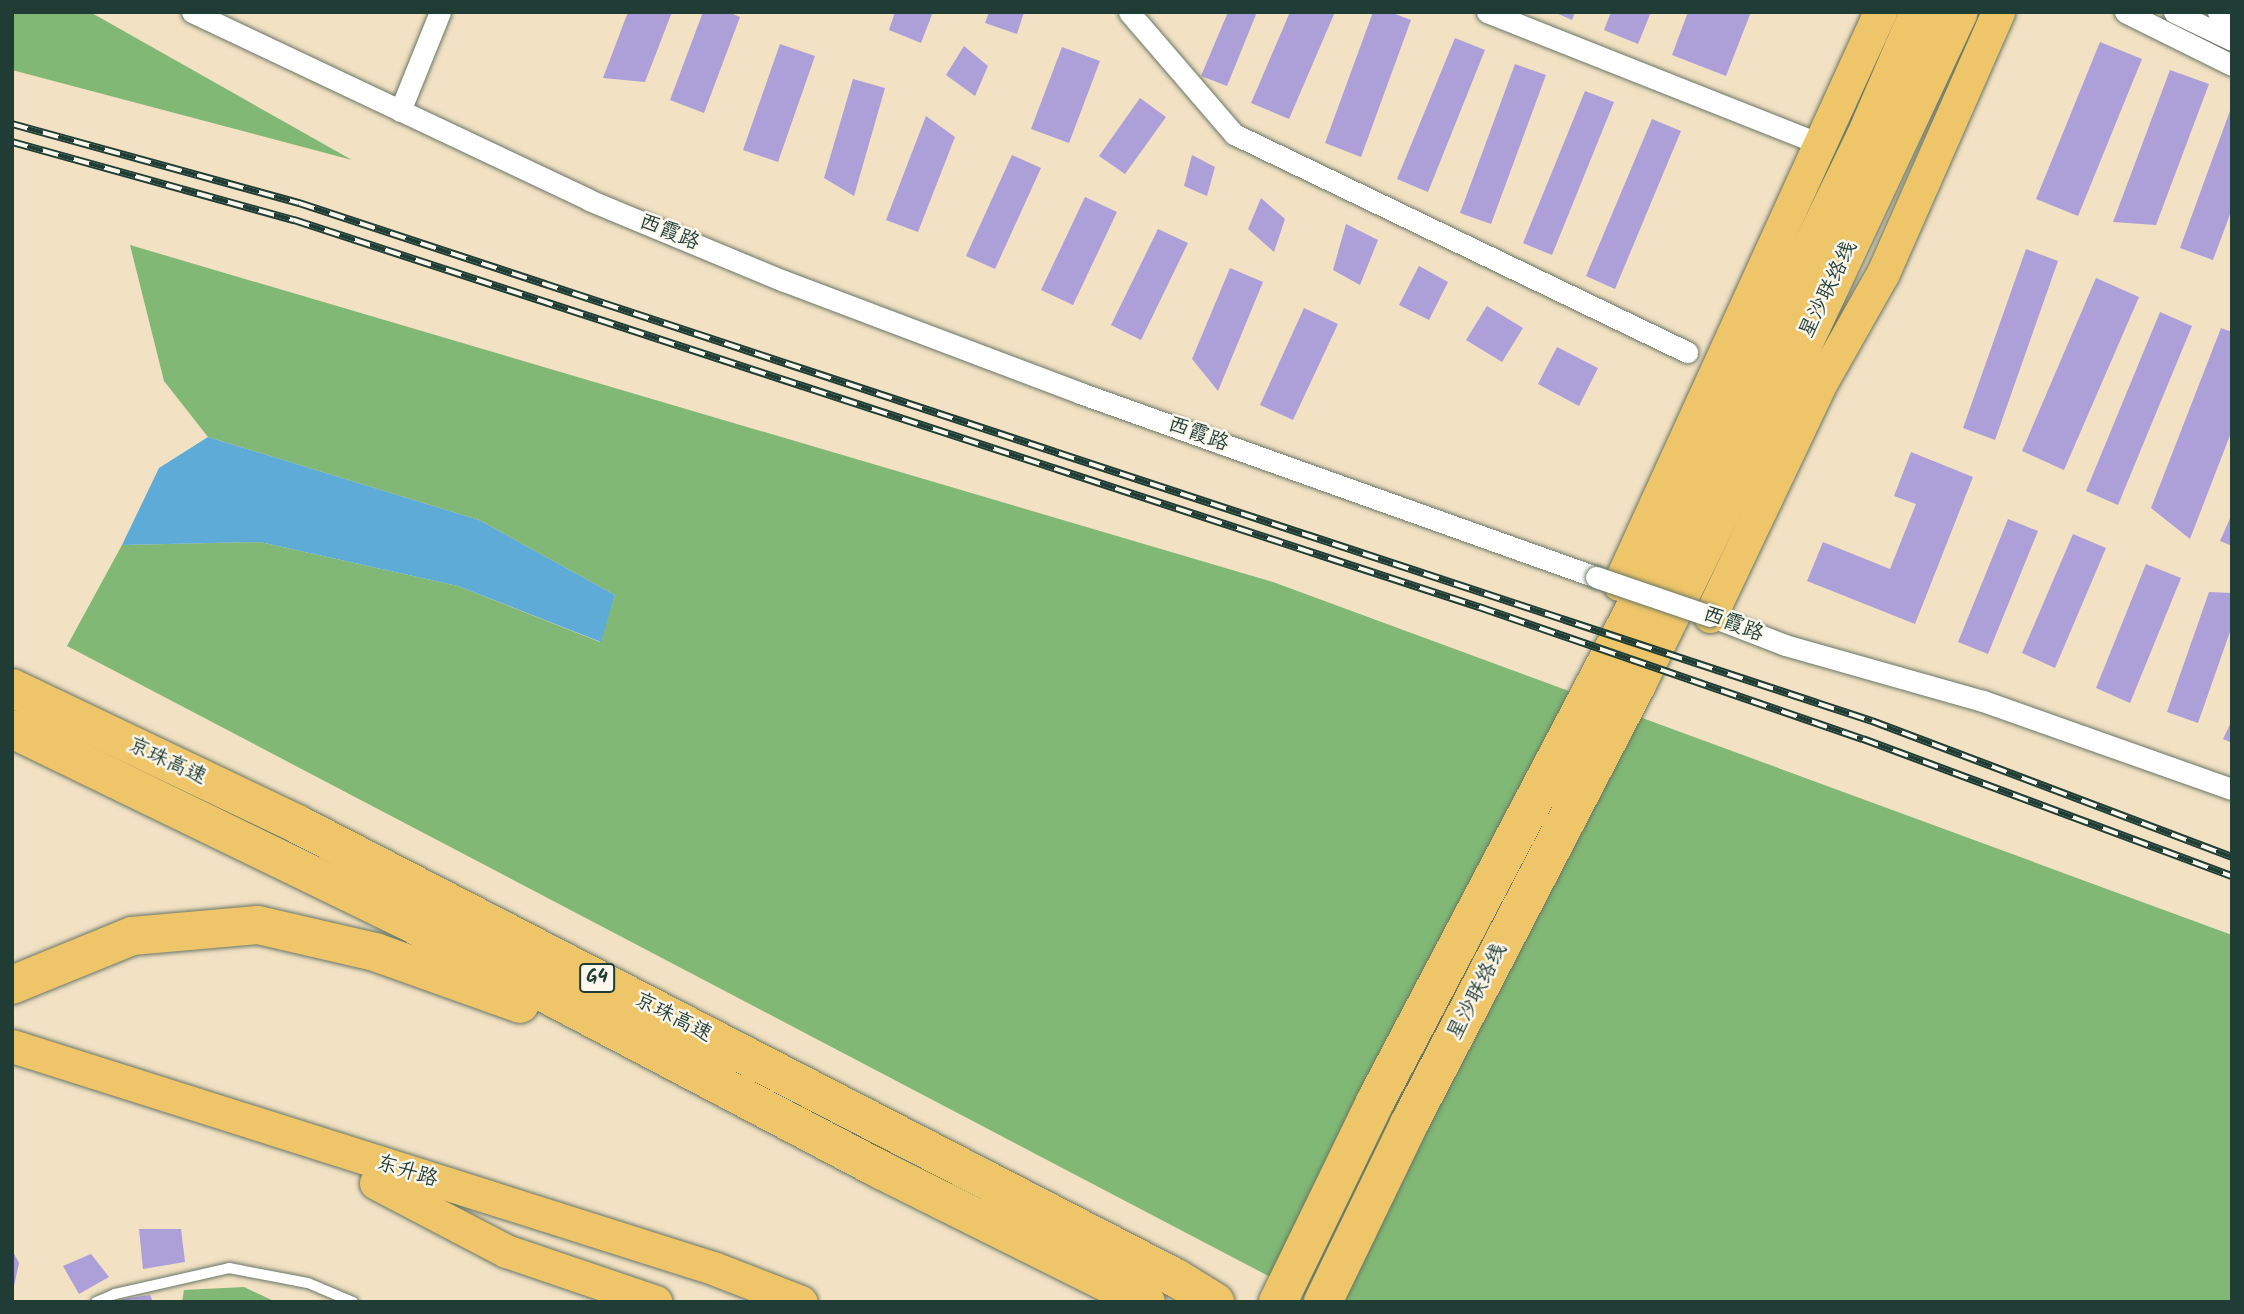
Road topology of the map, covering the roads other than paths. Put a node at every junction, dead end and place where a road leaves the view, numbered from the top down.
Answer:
1 (192, 12) edge
2 (440, 12) edge
3 (1129, 12) edge
4 (1487, 12) edge
5 (1880, 12) edge
6 (1919, 12) edge
7 (1959, 12) edge
8 (2125, 12) edge
9 (2174, 12) edge
10 (2218, 12) edge
11 (1998, 14) edge
12 (2232, 19) edge
13 (2232, 40) edge
14 (2232, 65) edge
15 (400, 111) junction
16 (1820, 144) junction
17 (1687, 352) dead end
18 (1608, 581) junction
19 (1710, 616) junction
20 (12, 668) edge
21 (12, 688) edge
22 (12, 729) edge
23 (2232, 789) edge
24 (298, 824) junction
25 (12, 985) edge
26 (12, 1046) edge
27 (36, 1069) edge
28 (881, 1170) junction
29 (376, 1183) junction
30 (96, 1302) edge
31 (353, 1302) edge
32 (656, 1302) edge
33 (766, 1302) edge
34 (801, 1302) edge
35 (1146, 1302) edge
36 (1215, 1302) edge
37 (1278, 1302) edge
38 (1323, 1302) edge

1 - 15 street, 西霞路
2 - 15 street
3 - 17 street
4 - 16 street
5 - 16 main road
6 - 37 highway
7 - 38 highway, 星沙联络线
8 - 14 street
9 - 13 street
10 - 12 street
11 - 19 main road
15 - 18 street, 西霞路
16 - 18 main road
18 - 19 street, 西霞路, bridge
19 - 23 street, 西霞路
20 - 24 highway
21 - 24 highway, 京珠高速 / G4
22 - 28 highway, 京珠高速 / G4
24 - 36 highway, 京珠高速 / G4
25 - 28 highway
26 - 27 main road, 东升路
27 - 29 main road, 东升路
27 - 34 main road, 东升路
28 - 35 highway, 京珠高速 / G4
29 - 32 main road
29 - 33 main road, 东升路
30 - 31 lane

